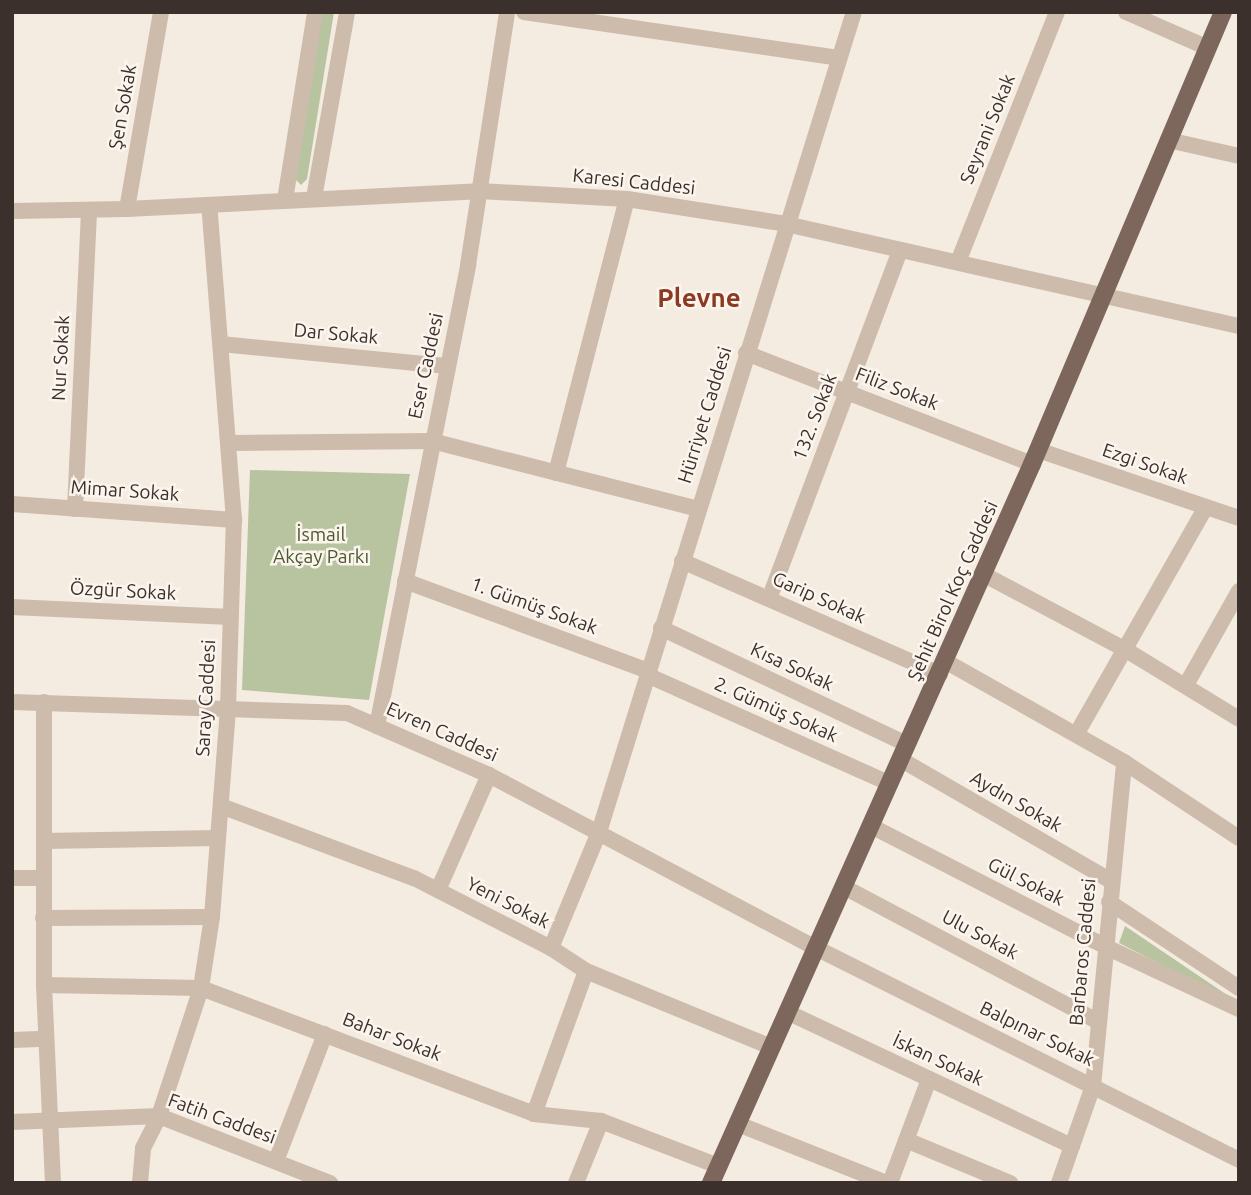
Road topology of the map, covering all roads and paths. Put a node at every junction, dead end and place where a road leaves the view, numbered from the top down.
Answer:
1 (161, 12) edge
2 (315, 12) edge
3 (347, 12) edge
4 (507, 12) edge
5 (524, 12) edge
6 (854, 12) edge
7 (1056, 12) edge
8 (1126, 12) edge
9 (1223, 12) edge
10 (1208, 48) junction
11 (839, 58) junction
12 (1168, 140) junction
13 (1239, 156) edge
14 (479, 191) junction
15 (314, 198) junction
16 (627, 199) junction
17 (285, 201) junction
18 (209, 205) junction
19 (127, 209) junction
20 (89, 210) junction
21 (12, 211) edge
22 (786, 224) junction
23 (900, 250) junction
24 (958, 262) junction
25 (1103, 296) junction
26 (1239, 326) edge
27 (221, 344) junction
28 (746, 353) junction
29 (447, 366) junction
30 (847, 392) junction
31 (432, 441) junction
32 (230, 443) junction
33 (1035, 457) junction
34 (556, 473) junction
35 (12, 504) edge
36 (1206, 508) junction
37 (75, 509) junction
38 (698, 509) junction
39 (1239, 519) edge
40 (234, 520) junction
41 (682, 561) junction
42 (983, 574) junction
43 (405, 581) junction
44 (1239, 591) edge
45 (769, 599) junction
46 (12, 607) edge
47 (231, 617) junction
48 (661, 628) junction
49 (1126, 650) junction
50 (943, 668) junction
51 (647, 673) junction
52 (1186, 685) junction
53 (12, 702) edge
54 (44, 702) junction
55 (228, 708) junction
56 (1239, 719) edge
57 (377, 726) junction
58 (1077, 733) junction
59 (903, 751) junction
60 (1124, 762) junction
61 (489, 775) junction
62 (888, 783) junction
63 (221, 806) junction
64 (871, 825) junction
65 (599, 832) junction
66 (216, 838) junction
67 (1239, 838) edge
68 (44, 841) junction
69 (12, 878) edge
70 (43, 878) junction
71 (1111, 881) junction
72 (844, 887) junction
73 (438, 890) junction
74 (1109, 902) junction
75 (212, 917) junction
76 (43, 918) junction
77 (1106, 947) junction
78 (551, 948) junction
79 (816, 948) junction
80 (586, 971) junction
81 (44, 985) junction
82 (201, 988) junction
83 (1239, 988) edge
84 (1239, 1009) edge
85 (787, 1012) junction
86 (1097, 1021) junction
87 (326, 1034) junction
88 (46, 1039) junction
89 (12, 1040) edge
90 (771, 1047) junction
91 (929, 1079) junction
92 (1093, 1086) junction
93 (534, 1114) junction
94 (159, 1116) junction
95 (51, 1120) junction
96 (601, 1121) junction
97 (12, 1122) edge
98 (738, 1124) junction
99 (906, 1140) junction
100 (1072, 1146) junction
101 (1239, 1160) edge
102 (276, 1161) junction
103 (715, 1174) edge
104 (323, 1181) edge
105 (53, 1183) edge
106 (140, 1183) edge
107 (576, 1183) edge
108 (888, 1183) edge
109 (1010, 1183) edge
110 (1059, 1183) edge

1 - 19 street, Şen Sokak
2 - 17 street
3 - 15 street
4 - 14 street, Eser Caddesi
5 - 11 street
6 - 11 street, Hürriyet Caddesi
7 - 24 street, Seyrani Sokak
8 - 10 street
9 - 10 main road, Şehit Birol Koç Caddesi
10 - 12 main road, Şehit Birol Koç Caddesi
11 - 22 street, Hürriyet Caddesi
12 - 13 street
12 - 25 main road, Şehit Birol Koç Caddesi
14 - 15 street, Karesi Caddesi
14 - 16 street, Karesi Caddesi
14 - 29 street, Eser Caddesi
15 - 17 street, Karesi Caddesi
16 - 22 street, Karesi Caddesi
16 - 34 street
17 - 18 street, Karesi Caddesi
18 - 19 street, Karesi Caddesi
18 - 27 street, Saray Caddesi
19 - 20 street, Karesi Caddesi
20 - 21 street, Karesi Caddesi
20 - 37 street, Nur Sokak
22 - 23 street, Karesi Caddesi
22 - 28 street, Hürriyet Caddesi
23 - 24 street, Karesi Caddesi
23 - 30 street, 132. Sokak
24 - 25 street, Karesi Caddesi
25 - 26 street, Karesi Caddesi
25 - 33 main road, Şehit Birol Koç Caddesi
27 - 29 street, Dar Sokak
27 - 32 street, Saray Caddesi
28 - 30 street, Filiz Sokak
28 - 38 street, Hürriyet Caddesi
29 - 31 street, Eser Caddesi
30 - 33 street, Filiz Sokak
30 - 45 street, 132. Sokak
31 - 32 street
31 - 34 street
31 - 43 street, Eser Caddesi
32 - 40 street, Saray Caddesi
33 - 36 street, Ezgi Sokak
33 - 42 main road, Şehit Birol Koç Caddesi
34 - 38 street
35 - 37 street, Mimar Sokak
36 - 39 street, Ezgi Sokak
36 - 49 street
37 - 40 street, Mimar Sokak
38 - 41 street, Hürriyet Caddesi
40 - 47 street, Saray Caddesi
41 - 45 street, Garip Sokak
41 - 48 street, Hürriyet Caddesi
42 - 49 street
42 - 50 main road, Şehit Birol Koç Caddesi
43 - 51 street, 1. Gümüş Sokak
43 - 57 street, Eser Caddesi
44 - 52 street
45 - 50 street, Garip Sokak
46 - 47 street, Özgür Sokak
47 - 55 street, Saray Caddesi
48 - 51 street, Hürriyet Caddesi
48 - 59 street, Kısa Sokak
49 - 52 street
49 - 58 street
50 - 58 street, Garip Sokak
50 - 59 main road, Şehit Birol Koç Caddesi
51 - 62 street, 2. Gümüş Sokak
51 - 65 street, Hürriyet Caddesi
52 - 56 street
53 - 54 street, Evren Caddesi
54 - 55 street, Evren Caddesi
54 - 68 street
55 - 57 street, Evren Caddesi
55 - 63 street, Saray Caddesi
57 - 61 street, Evren Caddesi
58 - 60 street, Garip Sokak
59 - 62 main road, Şehit Birol Koç Caddesi
59 - 71 street, Aydın Sokak
60 - 67 street, Garip Sokak
60 - 71 street, Barbaros Caddesi
61 - 65 street, Evren Caddesi
61 - 73 street
62 - 64 main road, Şehit Birol Koç Caddesi
63 - 66 street, Saray Caddesi
63 - 73 street, Yeni Sokak
64 - 72 main road, Şehit Birol Koç Caddesi
64 - 77 street, Gül Sokak
65 - 78 street, Hürriyet Caddesi
65 - 79 street, Evren Caddesi
66 - 68 street
66 - 75 street, Saray Caddesi
68 - 70 street
69 - 70 street
70 - 76 street
71 - 74 street, Barbaros Caddesi
72 - 79 main road, Şehit Birol Koç Caddesi
72 - 86 street, Ulu Sokak
73 - 78 street, Yeni Sokak
74 - 77 street, Barbaros Caddesi
74 - 83 street
75 - 76 street
75 - 82 street, Saray Caddesi
76 - 81 street
77 - 84 street, Gül Sokak
77 - 86 street, Barbaros Caddesi
78 - 80 street, Yeni Sokak
79 - 85 main road, Şehit Birol Koç Caddesi
79 - 92 street, Balpınar Sokak
80 - 90 street, Yeni Sokak
80 - 93 street
81 - 82 street, Bahar Sokak
81 - 88 street
82 - 87 street, Bahar Sokak
82 - 94 street, Saray Caddesi
85 - 90 main road, Şehit Birol Koç Caddesi
85 - 91 street, İskan Sokak
86 - 92 street, Barbaros Caddesi
87 - 93 street, Bahar Sokak
87 - 102 street
88 - 89 street
88 - 95 street
90 - 98 main road, Şehit Birol Koç Caddesi
91 - 99 street
91 - 100 street, İskan Sokak
92 - 100 street, Barbaros Caddesi
92 - 101 street, Balpınar Sokak
93 - 96 street, Bahar Sokak
94 - 95 street, Fatih Caddesi
94 - 102 street, Fatih Caddesi
94 - 106 street, Saray Caddesi
95 - 97 street, Fatih Caddesi
95 - 105 street
96 - 103 street, Bahar Sokak
96 - 107 street
98 - 103 main road, Şehit Birol Koç Caddesi
98 - 108 street
99 - 108 street
99 - 109 street
100 - 110 street, Barbaros Caddesi
102 - 104 street, Fatih Caddesi

